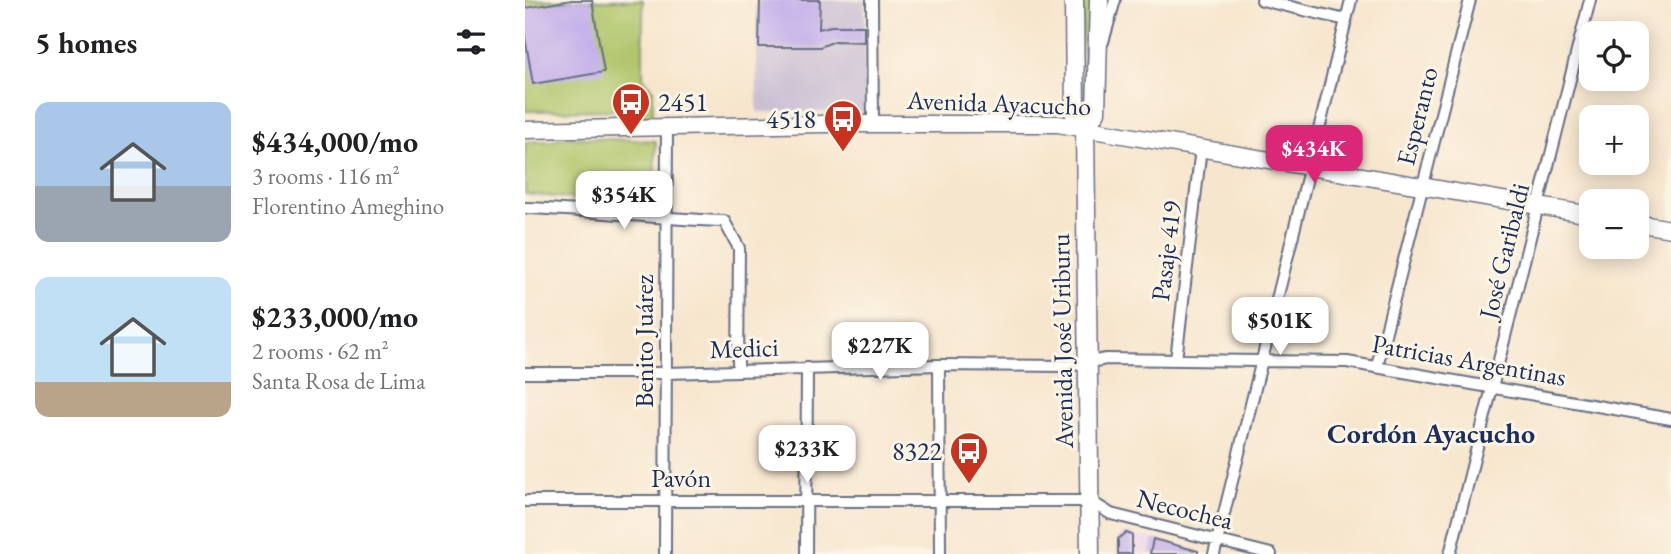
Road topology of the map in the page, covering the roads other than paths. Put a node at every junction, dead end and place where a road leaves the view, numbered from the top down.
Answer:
1 (872, 0) edge
2 (1074, 0) edge
3 (1099, 0) edge
4 (1115, 0) edge
5 (1262, 0) edge
6 (1351, 0) edge
7 (1470, 0) edge
8 (1590, 0) edge
9 (1346, 20) junction
10 (1099, 58) junction
11 (873, 124) junction
12 (667, 128) junction
13 (1089, 129) junction
14 (525, 130) edge
15 (1201, 148) junction
16 (1310, 166) junction
17 (1423, 186) junction
18 (1539, 207) junction
19 (525, 208) edge
20 (1579, 213) edge
21 (667, 220) junction
22 (1649, 225) edge
23 (1671, 229) edge
24 (1176, 359) junction
25 (1263, 361) junction
26 (1089, 362) junction
27 (939, 365) junction
28 (1377, 366) junction
29 (807, 369) junction
30 (738, 370) junction
31 (525, 373) edge
32 (667, 373) junction
33 (1493, 388) junction
34 (1671, 419) edge
35 (525, 501) edge
36 (665, 501) junction
37 (807, 501) junction
38 (940, 501) junction
39 (1090, 501) junction
40 (1217, 541) junction
41 (665, 554) edge
42 (806, 554) edge
43 (940, 554) edge
44 (1090, 554) edge
45 (1214, 554) edge
46 (1271, 554) edge
47 (1450, 554) edge

1 - 11 street
2 - 13 main road, Avenida José Uriburu
3 - 10 main road, Avenida José Uriburu
4 - 10 street
5 - 9 street
6 - 9 street
7 - 17 street, Esperanto
8 - 18 street, José Garibaldi
9 - 16 street
10 - 13 main road, Avenida José Uriburu
11 - 12 main road, Avenida Ayacucho
11 - 13 main road, Avenida Ayacucho
12 - 14 main road, Avenida Ayacucho
12 - 21 street, Benito Juárez
13 - 15 main road, Avenida Ayacucho
13 - 26 main road, Avenida José Uriburu
15 - 16 main road, Avenida Ayacucho
15 - 24 street, Pasaje 419
16 - 17 main road, Avenida Ayacucho
16 - 25 street
17 - 18 main road, Avenida Ayacucho
17 - 28 street, Esperanto
18 - 20 main road, Avenida Ayacucho
18 - 33 street, José Garibaldi
19 - 21 street
21 - 30 street
21 - 32 street, Benito Juárez
22 - 23 main road
24 - 25 street, Patricias Argentinas
24 - 26 street, Patricias Argentinas
25 - 28 street, Patricias Argentinas
25 - 40 street
26 - 27 street, Medici
26 - 39 main road, Avenida José Uriburu
27 - 29 street, Medici
27 - 38 street
28 - 33 street, Patricias Argentinas
29 - 30 street, Medici
29 - 37 street
30 - 32 street, Medici
31 - 32 street, Medici
32 - 36 street, Benito Juárez
33 - 34 street, Patricias Argentinas
33 - 47 street, José Garibaldi
35 - 36 street, Pavón
36 - 37 street, Pavón
36 - 41 street, Benito Juárez
37 - 38 street, Pavón
37 - 42 street
38 - 39 street, Pavón
38 - 43 street
39 - 40 street, Necochea
39 - 44 main road, Avenida José Uriburu
40 - 45 street
40 - 46 street, Necochea

